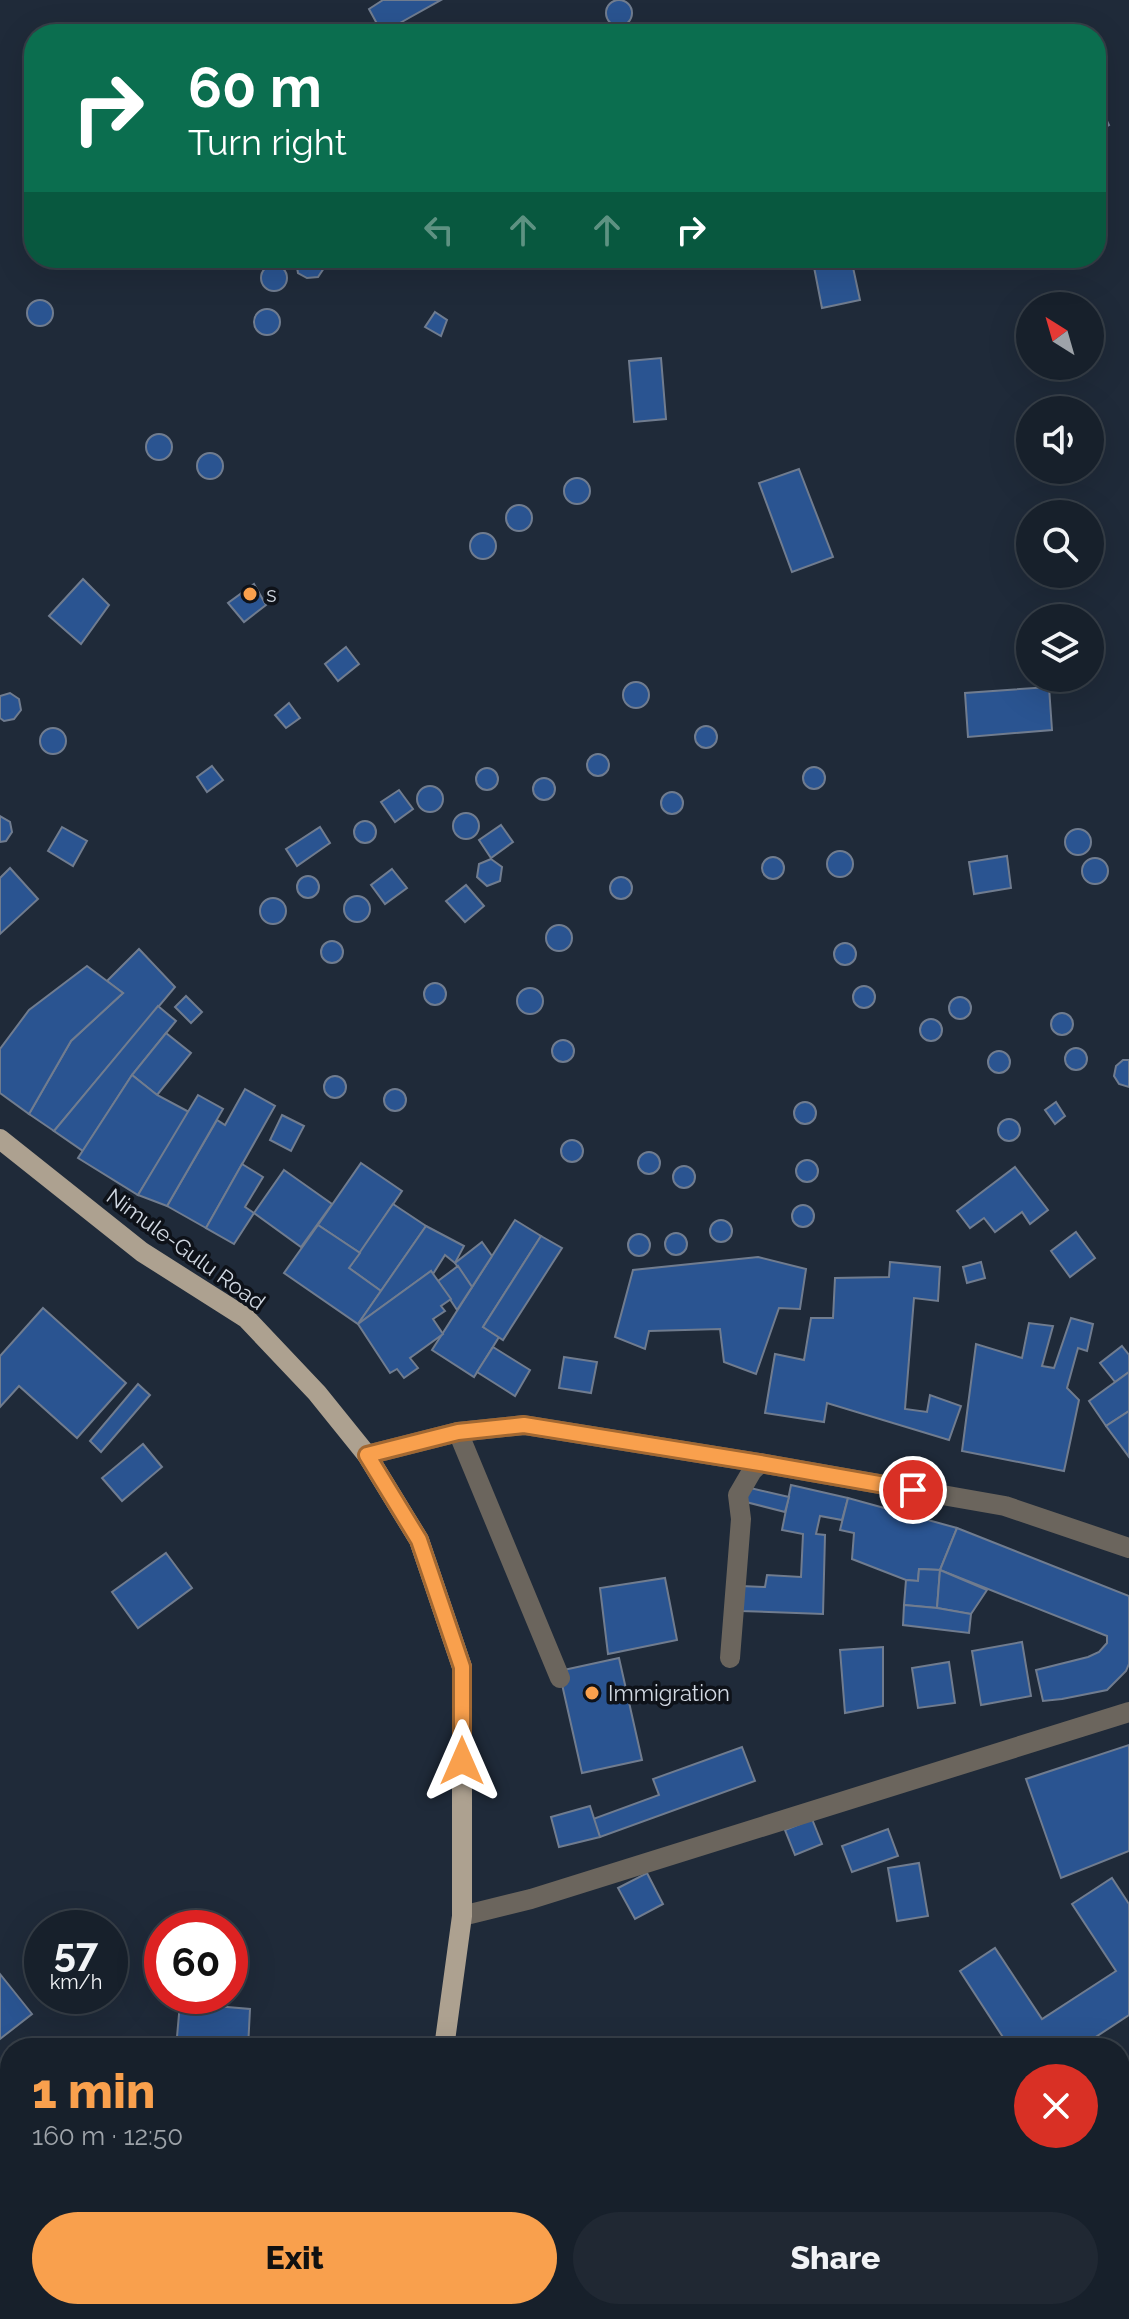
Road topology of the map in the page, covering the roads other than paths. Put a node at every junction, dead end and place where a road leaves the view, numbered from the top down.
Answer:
1 (0, 1139) edge
2 (458, 1432) junction
3 (367, 1455) junction
4 (760, 1463) junction
5 (1129, 1548) edge
6 (730, 1658) dead end
7 (560, 1678) dead end
8 (1129, 1712) edge
9 (462, 1916) junction
10 (445, 2038) edge

1 - 3 main road, Nimule-Gulu Road
2 - 3 street
2 - 4 street
2 - 7 street
3 - 9 main road, Nimule-Gulu Road
4 - 5 street
4 - 6 street
8 - 9 street
9 - 10 main road, Nimule-Gulu Road

